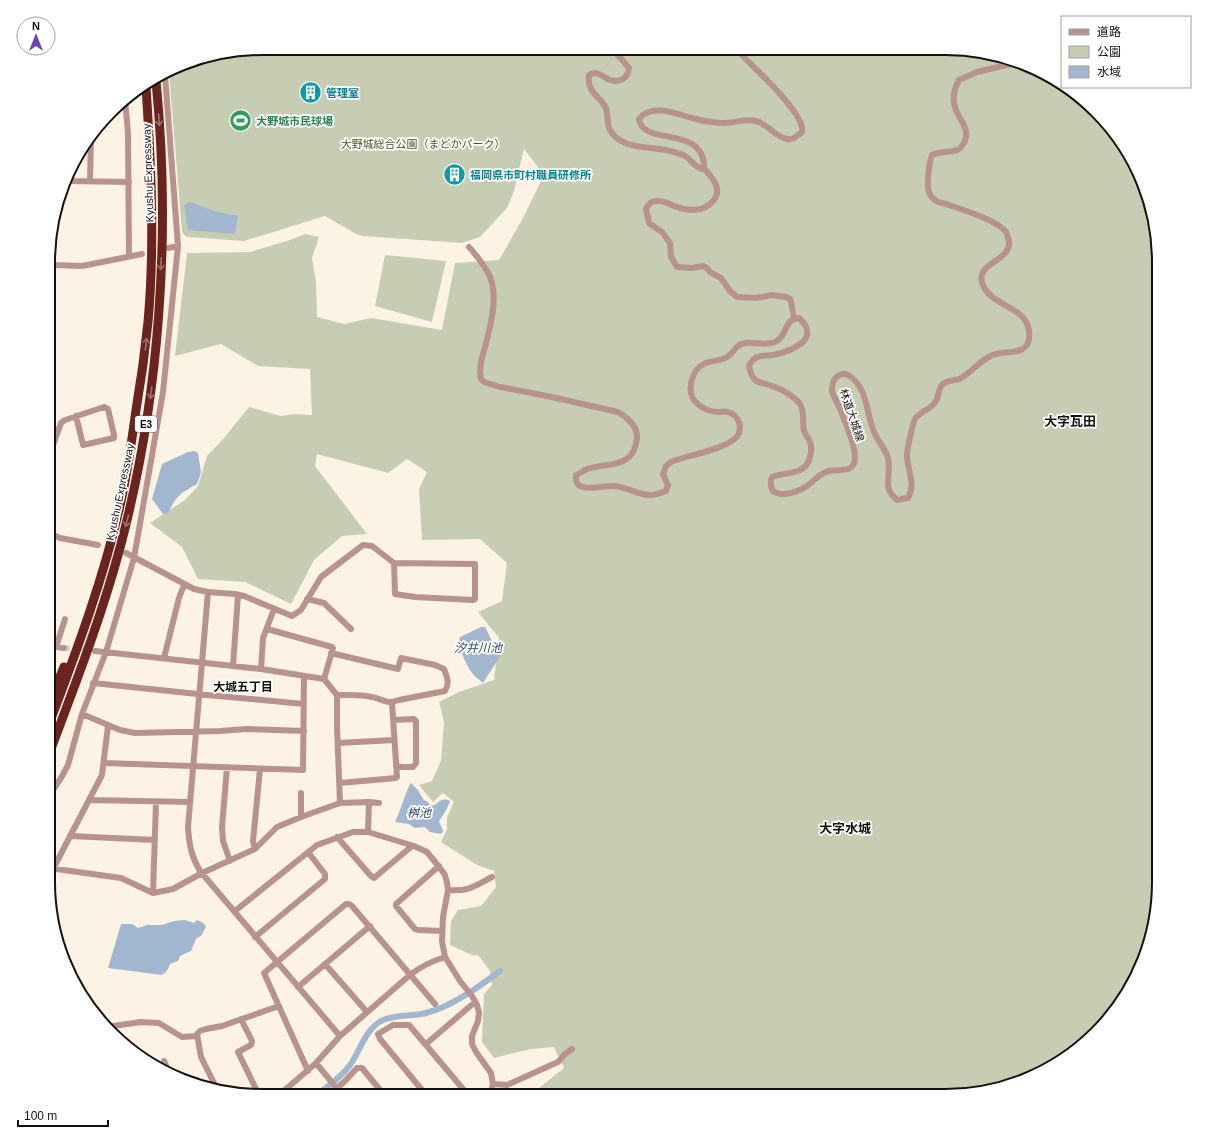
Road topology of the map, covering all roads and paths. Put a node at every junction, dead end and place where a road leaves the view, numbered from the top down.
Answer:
1 (618, 55) edge
2 (741, 55) edge
3 (1007, 65) edge
4 (165, 79) edge
5 (156, 84) edge
6 (146, 91) edge
7 (126, 106) edge
8 (89, 148) edge
9 (704, 168) junction
10 (72, 181) edge
11 (90, 181) junction
12 (129, 182) junction
13 (178, 246) junction
14 (469, 247) dead end
15 (168, 248) dead end
16 (142, 254) dead end
17 (129, 256) junction
18 (55, 265) edge
19 (794, 318) junction
20 (76, 416) junction
21 (55, 441) edge
22 (121, 498) junction
23 (55, 536) edge
24 (98, 544) dead end
25 (126, 553) dead end
26 (134, 558) junction
27 (394, 563) junction
28 (184, 584) junction
29 (208, 592) junction
30 (238, 595) junction
31 (307, 599) junction
32 (274, 609) junction
33 (65, 619) dead end
34 (267, 629) junction
35 (351, 629) dead end
36 (55, 642) edge
37 (55, 646) edge
38 (64, 648) tunnel mouth
39 (95, 651) tunnel mouth
40 (106, 652) junction
41 (331, 653) junction
42 (164, 658) junction
43 (202, 662) junction
44 (233, 666) junction
45 (261, 669) junction
46 (304, 676) junction
47 (324, 678) junction
48 (93, 682) junction
49 (55, 690) edge
50 (200, 694) junction
51 (337, 695) junction
52 (392, 702) junction
53 (304, 704) junction
54 (55, 707) edge
55 (82, 714) junction
56 (393, 720) junction
57 (108, 726) junction
58 (304, 731) junction
59 (196, 732) junction
60 (55, 738) edge
61 (394, 740) junction
62 (338, 743) junction
63 (104, 763) junction
64 (193, 766) junction
65 (397, 766) junction
66 (227, 767) junction
67 (260, 769) junction
68 (55, 774) tunnel mouth
69 (62, 778) junction
70 (340, 782) junction
71 (55, 788) edge
72 (301, 793) dead end
73 (89, 800) junction
74 (156, 802) junction
75 (190, 802) junction
76 (369, 802) junction
77 (340, 803) junction
78 (379, 803) dead end
79 (300, 816) junction
80 (368, 832) junction
81 (70, 836) junction
82 (337, 837) junction
83 (155, 840) junction
84 (412, 846) junction
85 (255, 849) junction
86 (308, 852) junction
87 (55, 861) edge
88 (230, 861) junction
89 (439, 866) junction
90 (55, 869) edge
91 (202, 873) junction
92 (492, 877) dead end
93 (448, 890) junction
94 (153, 893) junction
95 (235, 911) junction
96 (370, 926) junction
97 (442, 931) junction
98 (255, 937) junction
99 (445, 957) junction
100 (276, 962) junction
101 (325, 964) junction
102 (411, 974) junction
103 (298, 987) junction
104 (475, 1002) junction
105 (435, 1004) dead end
106 (279, 1006) junction
107 (367, 1012) junction
108 (242, 1019) junction
109 (114, 1026) edge
110 (197, 1036) junction
111 (340, 1036) junction
112 (426, 1044) junction
113 (572, 1049) dead end
114 (164, 1061) dead end
115 (316, 1063) junction
116 (166, 1066) edge
117 (308, 1071) junction
118 (214, 1083) edge
119 (493, 1084) junction
120 (337, 1088) joint
121 (256, 1089) dead end
122 (286, 1089) edge
123 (379, 1089) edge
124 (421, 1089) edge
125 (463, 1089) edge
126 (492, 1089) edge

1 - 9 street
2 - 9 street
3 - 19 street, 林道大城線
4 - 13 street
5 -> 60 highway, Kyushu Expressway / E3
22 -> 6 highway, Kyushu Expressway / E3
7 - 12 street
8 - 11 street
9 - 19 street
10 - 11 street
11 - 12 street
12 - 17 street
13 - 15 street
13 - 26 street
14 - 19 street
16 - 17 street
17 - 18 street
20 - 20 street
20 - 21 street
22 - 49 highway
22 - 54 highway, Kyushu Expressway / E3
23 - 24 street
25 - 26 street
26 - 28 street
26 - 40 street
27 - 27 street
27 - 31 street
28 - 29 street
28 - 42 street
29 - 30 street
29 - 43 street
30 - 32 street
30 - 44 street
31 - 32 street
31 - 35 street
32 - 34 street
33 - 36 street
34 - 41 street
34 - 45 street
37 - 38 street
39 - 40 street
40 - 42 street
40 - 48 street
41 - 47 street
41 - 52 street
42 - 43 street
43 - 44 street
43 - 50 street
44 - 45 street
45 - 46 street
46 - 47 street
46 - 53 street
47 - 51 street
48 - 50 street
48 - 55 street
50 - 53 street
50 - 59 street
51 - 52 street
51 - 62 street
52 - 56 street
53 - 58 street
55 - 57 street
55 - 69 street
56 - 61 street
56 - 65 street
57 - 59 street
57 - 63 street
58 - 59 street
58 - 67 street
59 - 64 street
61 - 62 street
61 - 65 street
62 - 70 street
63 - 64 street
63 - 73 street
64 - 66 street
64 - 75 street
65 - 70 street
66 - 67 street
66 - 88 street
67 - 85 street
68 - 69 street
69 - 71 street
70 - 77 street
72 - 79 street
73 - 74 street
73 - 81 street
74 - 75 street
74 - 83 street
75 - 91 street
76 - 77 street
76 - 78 street
76 - 80 street
77 - 79 street
79 - 85 street
80 - 82 street
80 - 84 street
81 - 83 street
81 - 87 street
82 - 84 street
82 - 86 street
83 - 94 street
84 - 89 street
85 - 88 street
86 - 95 street
86 - 98 street
88 - 91 street
89 - 93 street
89 - 97 street
90 - 94 street
91 - 94 street
91 - 95 street
92 - 93 street
93 - 97 street
95 - 98 street
96 - 100 street
96 - 101 street
96 - 102 street
97 - 99 street
98 - 100 street
99 - 102 street
99 - 104 street
100 - 103 street
100 - 106 street
101 - 103 street
101 - 107 street
102 - 105 street
102 - 107 street
103 - 111 street
104 - 112 street
104 - 119 street
106 - 108 street
106 - 117 street
107 - 111 street
108 - 110 street
108 - 121 street
109 - 110 street
110 - 118 street
111 - 115 street
112 - 124 street
112 - 125 street
113 - 119 street
114 - 116 street
115 - 117 street
115 - 120 street
117 - 122 street
119 - 126 street
120 - 123 street

